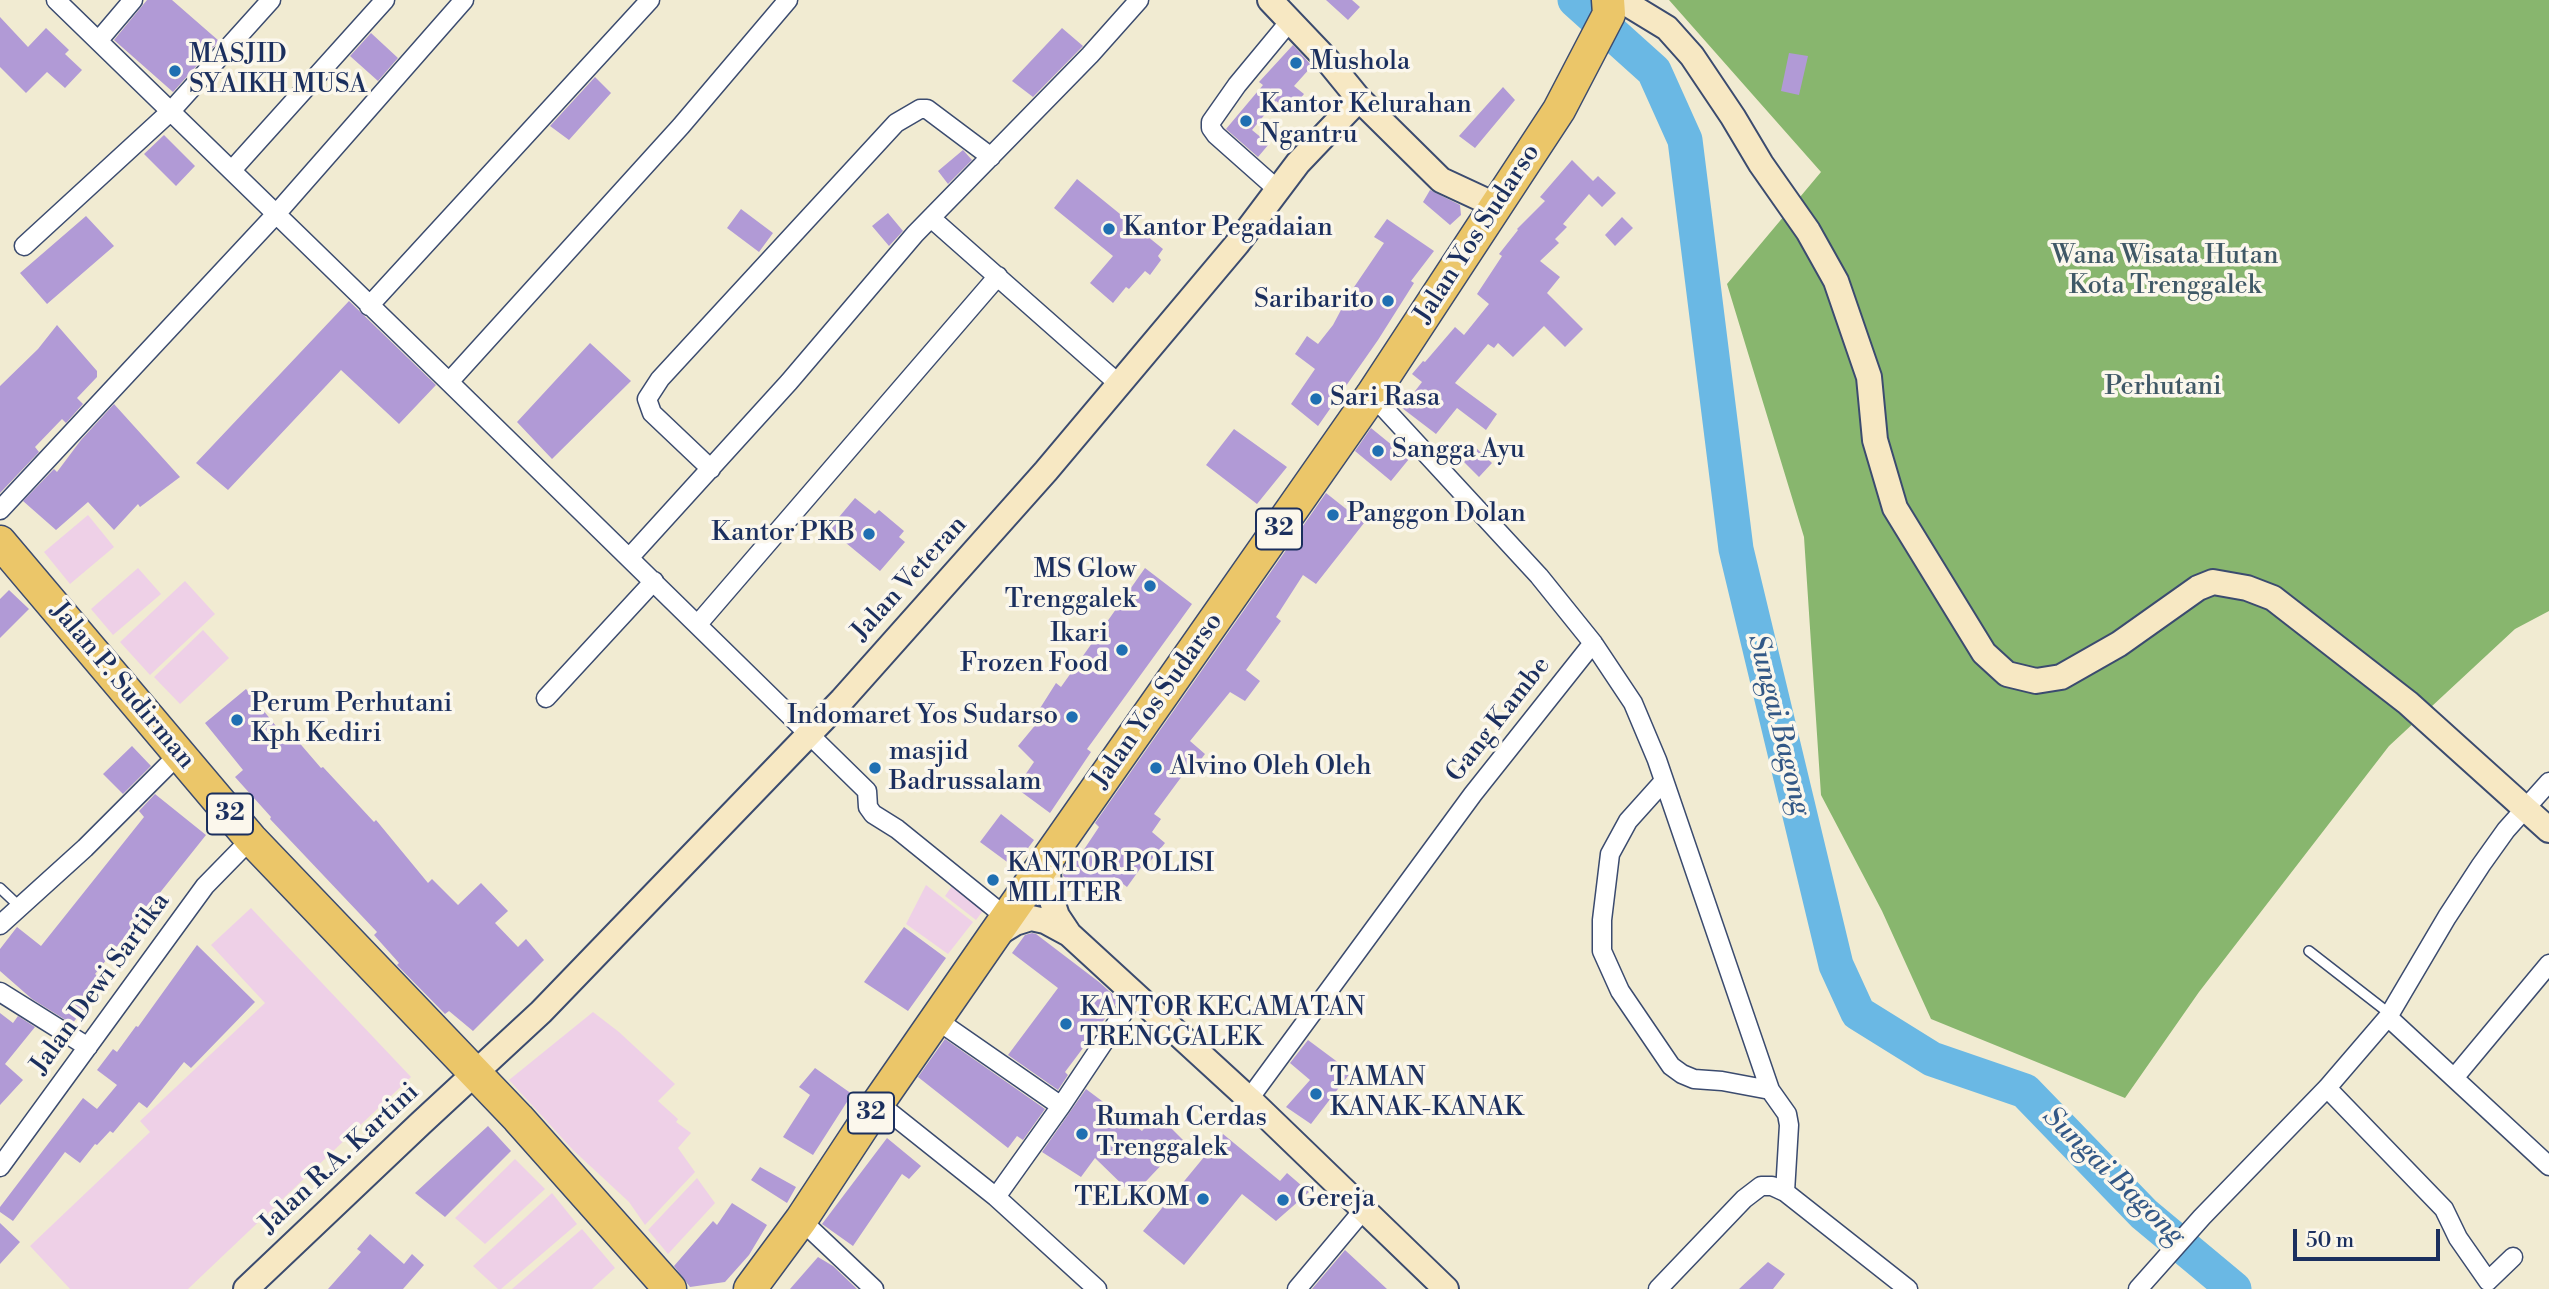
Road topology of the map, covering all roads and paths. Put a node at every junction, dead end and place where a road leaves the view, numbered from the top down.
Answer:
1 (56, 0) edge
2 (133, 0) edge
3 (271, 0) edge
4 (385, 0) edge
5 (464, 0) edge
6 (650, 0) edge
7 (788, 0) edge
8 (1139, 0) edge
9 (1270, 0) edge
10 (1613, 5) edge
11 (1290, 21) junction
12 (99, 40) junction
13 (1359, 99) junction
14 (171, 111) junction
15 (991, 158) junction
16 (232, 170) junction
17 (1278, 190) junction
18 (1497, 206) junction
19 (276, 213) junction
20 (931, 218) junction
21 (24, 246) dead end
22 (998, 276) junction
23 (369, 306) junction
24 (449, 382) junction
25 (1120, 385) junction
26 (1372, 395) junction
27 (711, 468) junction
28 (0, 510) edge
29 (0, 542) edge
30 (629, 558) junction
31 (654, 581) junction
32 (698, 624) junction
33 (1593, 643) junction
34 (546, 698) dead end
35 (809, 733) junction
36 (179, 754) junction
37 (1663, 782) junction
38 (2549, 782) edge
39 (2527, 808) junction
40 (2549, 830) edge
41 (251, 839) junction
42 (1056, 847) junction
43 (0, 888) edge
44 (19, 906) junction
45 (0, 925) edge
46 (1000, 927) junction
47 (1069, 934) junction
48 (2309, 951) dead end
49 (2549, 964) edge
50 (0, 992) edge
51 (1136, 994) junction
52 (2389, 1016) junction
53 (937, 1020) junction
54 (88, 1047) junction
55 (476, 1073) junction
56 (2454, 1078) junction
57 (2327, 1088) junction
58 (1770, 1090) junction
59 (1249, 1099) junction
60 (878, 1103) junction
61 (1061, 1106) junction
62 (2549, 1166) edge
63 (0, 1167) edge
64 (1785, 1192) junction
65 (996, 1196) junction
66 (1365, 1209) junction
67 (801, 1220) junction
68 (2513, 1257) dead end
69 (2142, 1284) edge
70 (246, 1289) edge
71 (670, 1289) edge
72 (750, 1289) edge
73 (874, 1289) edge
74 (1097, 1289) edge
75 (1297, 1289) edge
76 (1446, 1289) edge
77 (1658, 1289) edge
78 (1908, 1289) edge

1 - 12 street
2 - 12 street
3 - 14 street
4 - 16 street
5 - 19 street
6 - 23 street
7 - 24 street
8 - 15 street
9 - 11 street
10 - 18 highway, Jalan Yos Sudarso / 32
10 - 39 street
11 - 13 street
11 - 17 street
12 - 14 street
13 - 17 street, Jalan Veteran
13 - 18 street
14 - 16 street
14 - 21 street
15 - 20 street
15 - 27 street
16 - 19 street
17 - 25 street, Jalan Veteran
18 - 26 highway, Jalan Yos Sudarso / 32
19 - 23 street
19 - 28 street
20 - 22 street
20 - 27 street
22 - 25 street
22 - 32 street
23 - 24 street
24 - 30 street
25 - 35 street, Jalan Veteran
26 - 33 street
26 - 42 highway, Jalan Yos Sudarso / 32
27 - 30 street
29 - 36 highway, Jalan P. Sudirman / 32
30 - 31 street
31 - 32 street
31 - 34 street
32 - 35 street
33 - 37 street
33 - 59 street, Gang Kambe
35 - 46 street
35 - 55 street, Jalan Veteran
36 - 41 highway, Jalan P. Sudirman / 32
36 - 44 street
37 - 58 street
37 - 58 street
38 - 39 street
39 - 40 street
39 - 52 street
41 - 54 street, Jalan Dewi Sartika
41 - 55 highway, Jalan P. Sudirman / 32
42 - 46 highway, Jalan Yos Sudarso / 32
42 - 47 street
43 - 44 lane
44 - 45 street
46 - 47 street
46 - 53 highway, Jalan Yos Sudarso / 32
47 - 51 street
48 - 52 lane
49 - 56 street
50 - 54 street
51 - 59 street
51 - 61 street
52 - 56 street
52 - 57 street
53 - 60 highway, Jalan Yos Sudarso / 32
53 - 61 street
54 - 63 street, Jalan Dewi Sartika
55 - 70 street, Jalan R.A. Kartini
55 - 71 highway, 32
56 - 62 street
57 - 68 street
57 - 69 street
58 - 64 street
59 - 66 street
60 - 65 street
60 - 67 highway, Jalan Yos Sudarso / 32
61 - 65 street
64 - 77 street
64 - 78 street
65 - 74 street
66 - 75 street
66 - 76 street
67 - 72 highway, Jalan Yos Sudarso / 32
67 - 73 street

